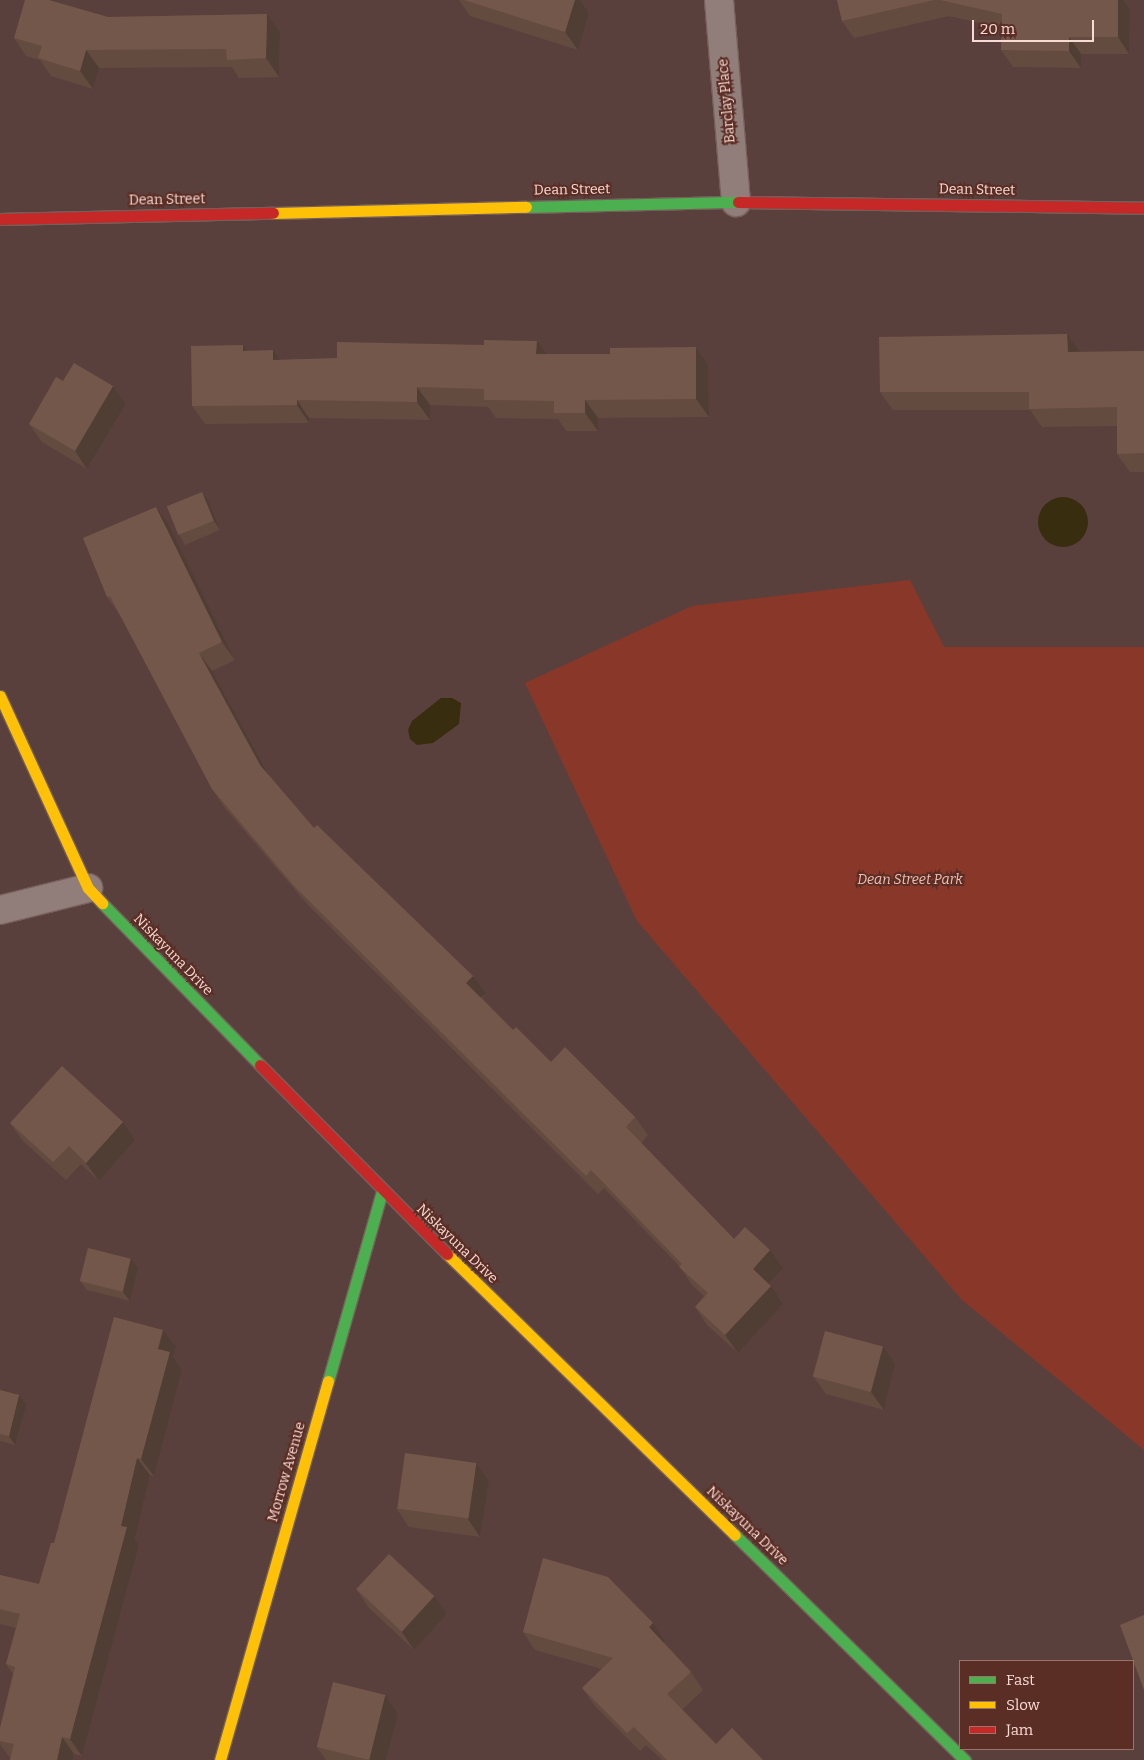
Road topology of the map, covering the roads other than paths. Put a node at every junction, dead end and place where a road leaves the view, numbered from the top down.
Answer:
1 (719, 0) edge
2 (736, 202) junction
3 (1144, 208) edge
4 (0, 219) edge
5 (0, 696) edge
6 (88, 888) junction
7 (0, 910) edge
8 (382, 1191) junction
9 (952, 1754) edge
10 (220, 1760) edge

1 - 2 street, Barclay Place
2 - 3 street, Dean Street
2 - 4 street, Dean Street
5 - 6 street, Niskayuna Drive
6 - 7 street
6 - 8 street, Niskayuna Drive
8 - 9 street, Niskayuna Drive
8 - 10 street, Morrow Avenue

